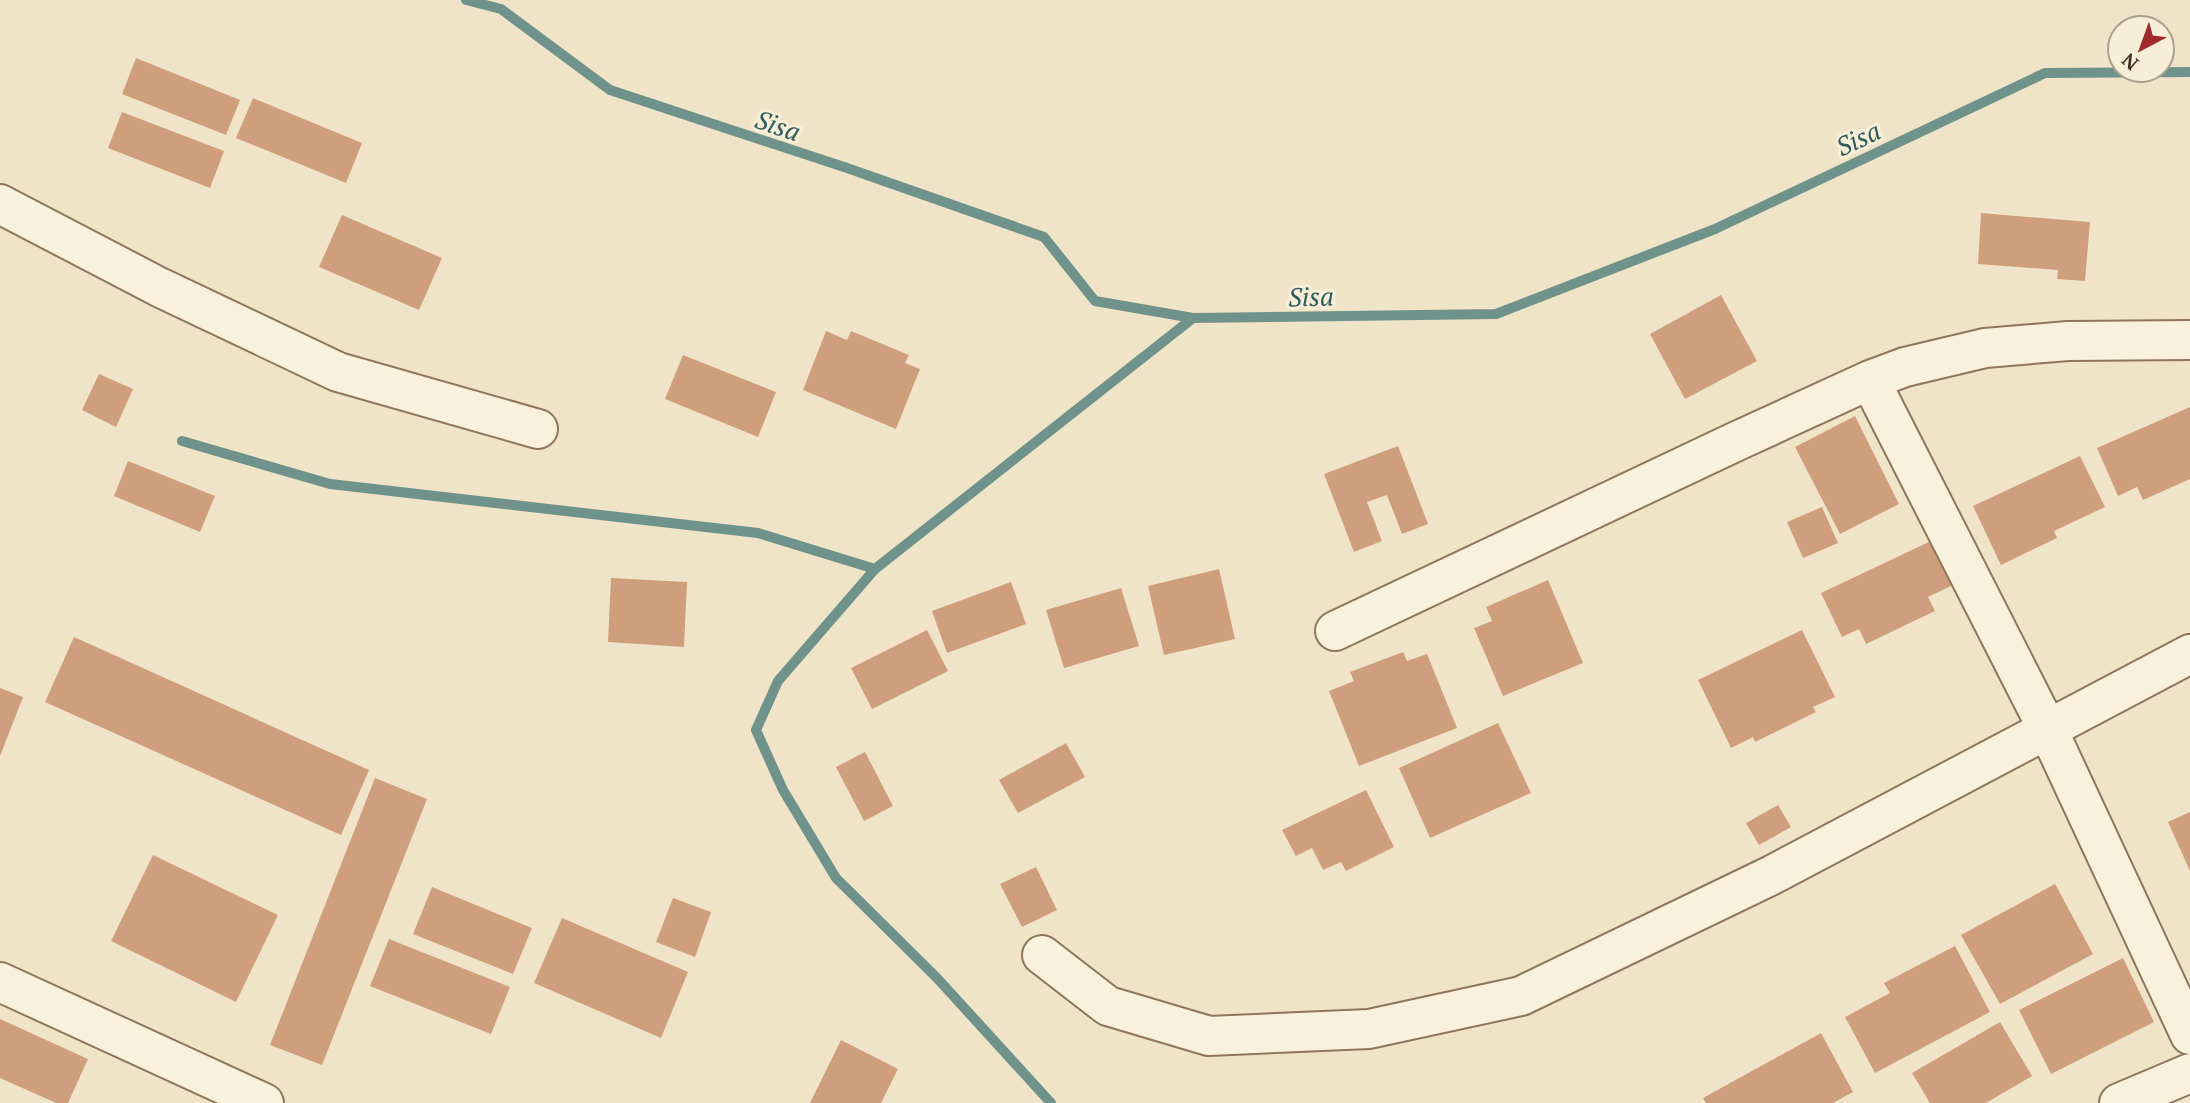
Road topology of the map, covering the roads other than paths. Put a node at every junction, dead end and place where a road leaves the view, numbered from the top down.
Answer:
1 (0, 205) edge
2 (2190, 340) edge
3 (1870, 380) junction
4 (538, 429) dead end
5 (1335, 631) dead end
6 (2190, 654) edge
7 (2048, 730) junction
8 (1042, 956) dead end
9 (0, 982) edge
10 (2190, 1035) edge
11 (2190, 1073) edge
12 (264, 1103) edge
13 (2119, 1103) edge

1 - 4 street
2 - 3 street
3 - 5 street
3 - 7 street
6 - 7 street
7 - 8 street
7 - 10 street
9 - 12 street
11 - 13 street

